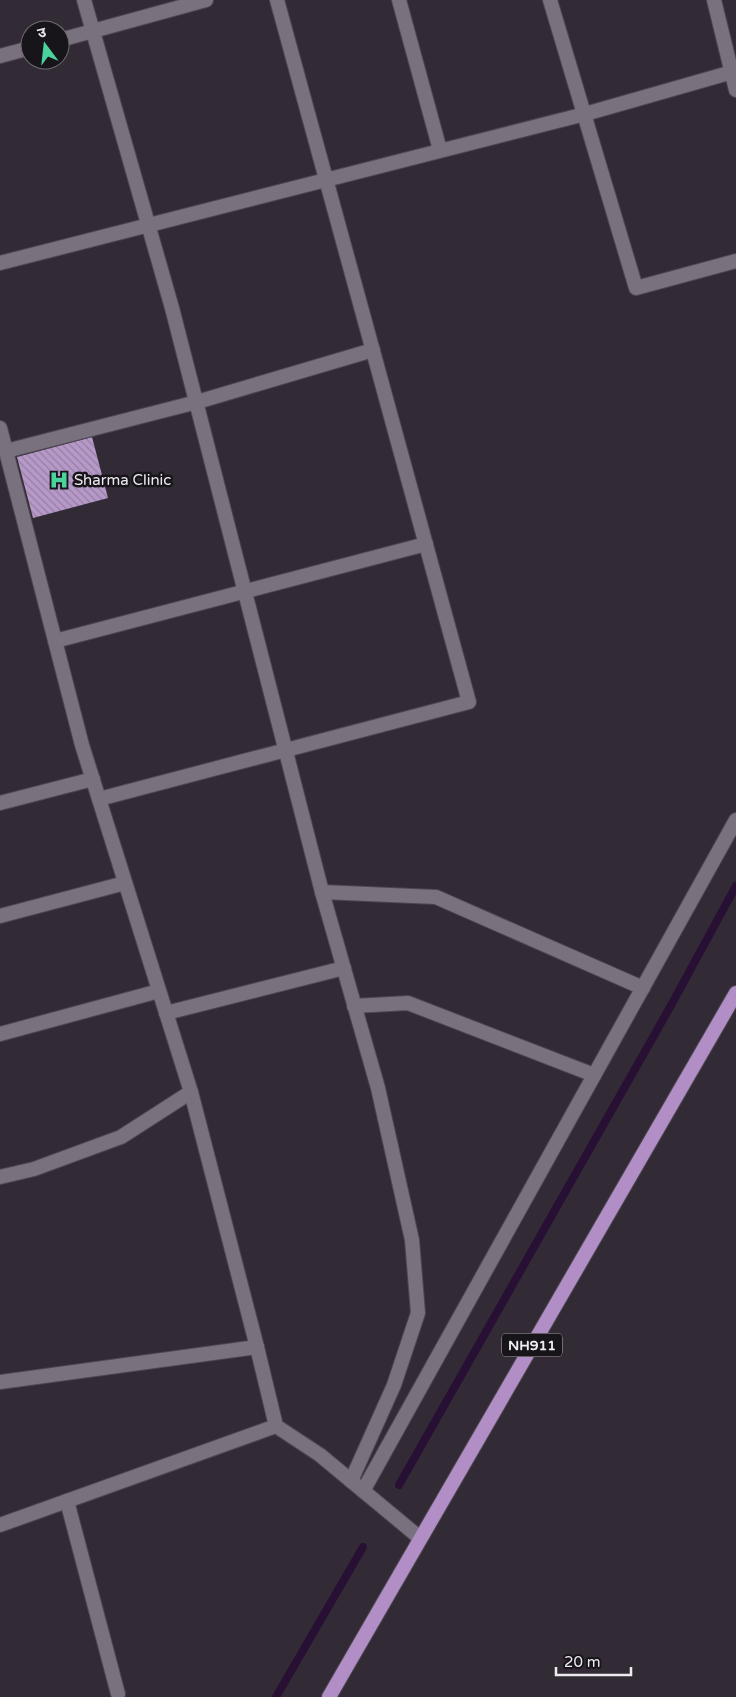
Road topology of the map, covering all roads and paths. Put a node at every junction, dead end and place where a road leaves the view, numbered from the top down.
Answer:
1 (84, 0) edge
2 (206, 0) edge
3 (277, 0) edge
4 (399, 0) edge
5 (550, 0) edge
6 (714, 0) edge
7 (92, 31) junction
8 (70, 37) edge
9 (20, 51) edge
10 (0, 56) edge
11 (734, 71) edge
12 (736, 90) edge
13 (584, 114) junction
14 (440, 150) junction
15 (326, 179) junction
16 (148, 225) junction
17 (736, 260) edge
18 (0, 263) edge
19 (373, 350) junction
20 (196, 402) junction
21 (0, 428) edge
22 (6, 451) junction
23 (426, 544) junction
24 (246, 591) junction
25 (55, 641) junction
26 (286, 749) junction
27 (93, 779) junction
28 (99, 798) junction
29 (0, 803) edge
30 (736, 820) edge
31 (125, 883) junction
32 (322, 892) junction
33 (0, 916) edge
34 (344, 968) junction
35 (643, 988) junction
36 (159, 991) junction
37 (736, 992) edge
38 (354, 1006) junction
39 (166, 1013) junction
40 (0, 1034) edge
41 (594, 1075) junction
42 (191, 1092) junction
43 (0, 1177) edge
44 (257, 1347) junction
45 (0, 1382) edge
46 (276, 1426) junction
47 (351, 1481) junction
48 (363, 1491) junction
49 (66, 1501) junction
50 (0, 1525) edge
51 (420, 1538) junction
52 (118, 1694) dead end
53 (329, 1697) edge

1 - 7 street
2 - 7 street
3 - 15 street
4 - 14 street
5 - 13 street
6 - 11 street
7 - 8 street
7 - 16 street
9 - 10 street
11 - 12 street
11 - 13 street
13 - 14 street
13 - 17 street
14 - 15 street
15 - 16 street
15 - 19 street
16 - 18 street
16 - 20 street
19 - 20 street
19 - 23 street
20 - 22 street
20 - 24 street
21 - 22 street
22 - 25 street
23 - 24 street
23 - 26 street
24 - 25 street
24 - 26 street
25 - 27 street
26 - 28 street
26 - 32 street
27 - 28 street
27 - 29 street
28 - 31 street
30 - 35 street
31 - 33 street
31 - 36 street
32 - 34 street
32 - 35 street
34 - 38 street
34 - 39 street
35 - 41 street
36 - 39 street
36 - 40 street
37 - 51 highway, NH911
38 - 41 street
38 - 47 street
39 - 42 street
41 - 48 street
42 - 43 street
42 - 44 street
44 - 45 street
44 - 46 street
46 - 47 street
46 - 49 street
47 - 48 street
48 - 51 street
49 - 50 street
49 - 52 street
51 - 53 highway, NH911

